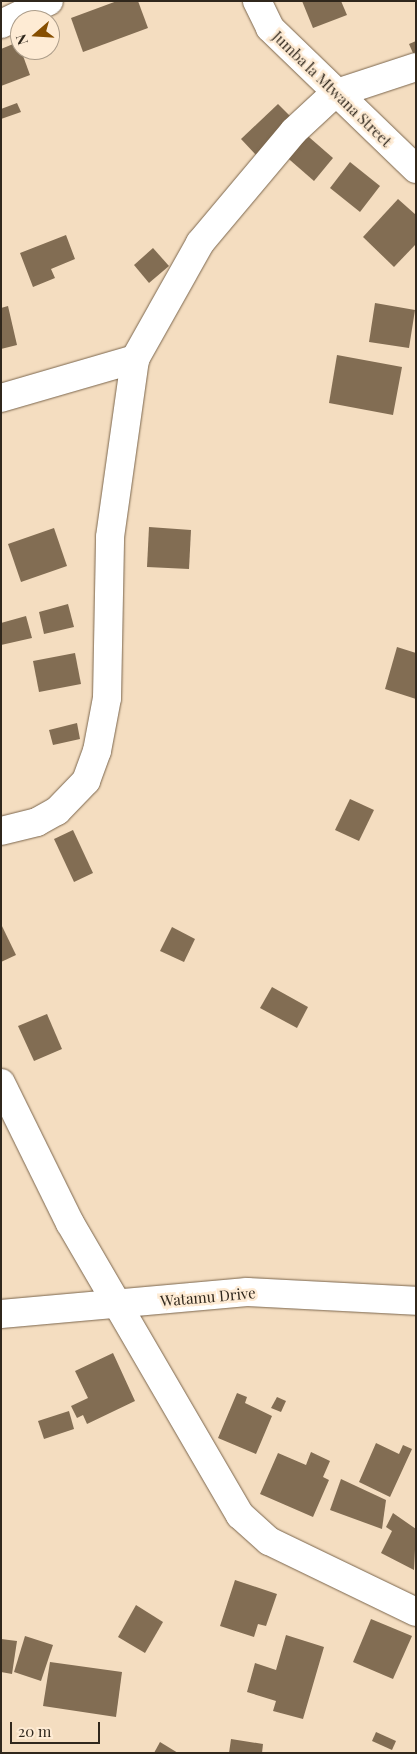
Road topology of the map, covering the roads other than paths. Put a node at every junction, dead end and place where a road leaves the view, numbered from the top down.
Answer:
1 (257, 1) edge
2 (40, 4) edge
3 (1, 24) edge
4 (416, 68) edge
5 (334, 94) junction
6 (416, 169) edge
7 (135, 359) junction
8 (1, 398) edge
9 (1, 831) edge
10 (1, 1083) edge
11 (416, 1301) edge
12 (115, 1306) junction
13 (1, 1314) edge
14 (416, 1612) edge

1 - 5 street, Jumba la Mtwana Street
2 - 3 street
4 - 5 street
5 - 6 street, Jumba la Mtwana Street
5 - 7 street
7 - 8 street
7 - 9 street
10 - 12 street
11 - 12 street, Watamu Drive
12 - 13 street, Watamu Drive
12 - 14 street

